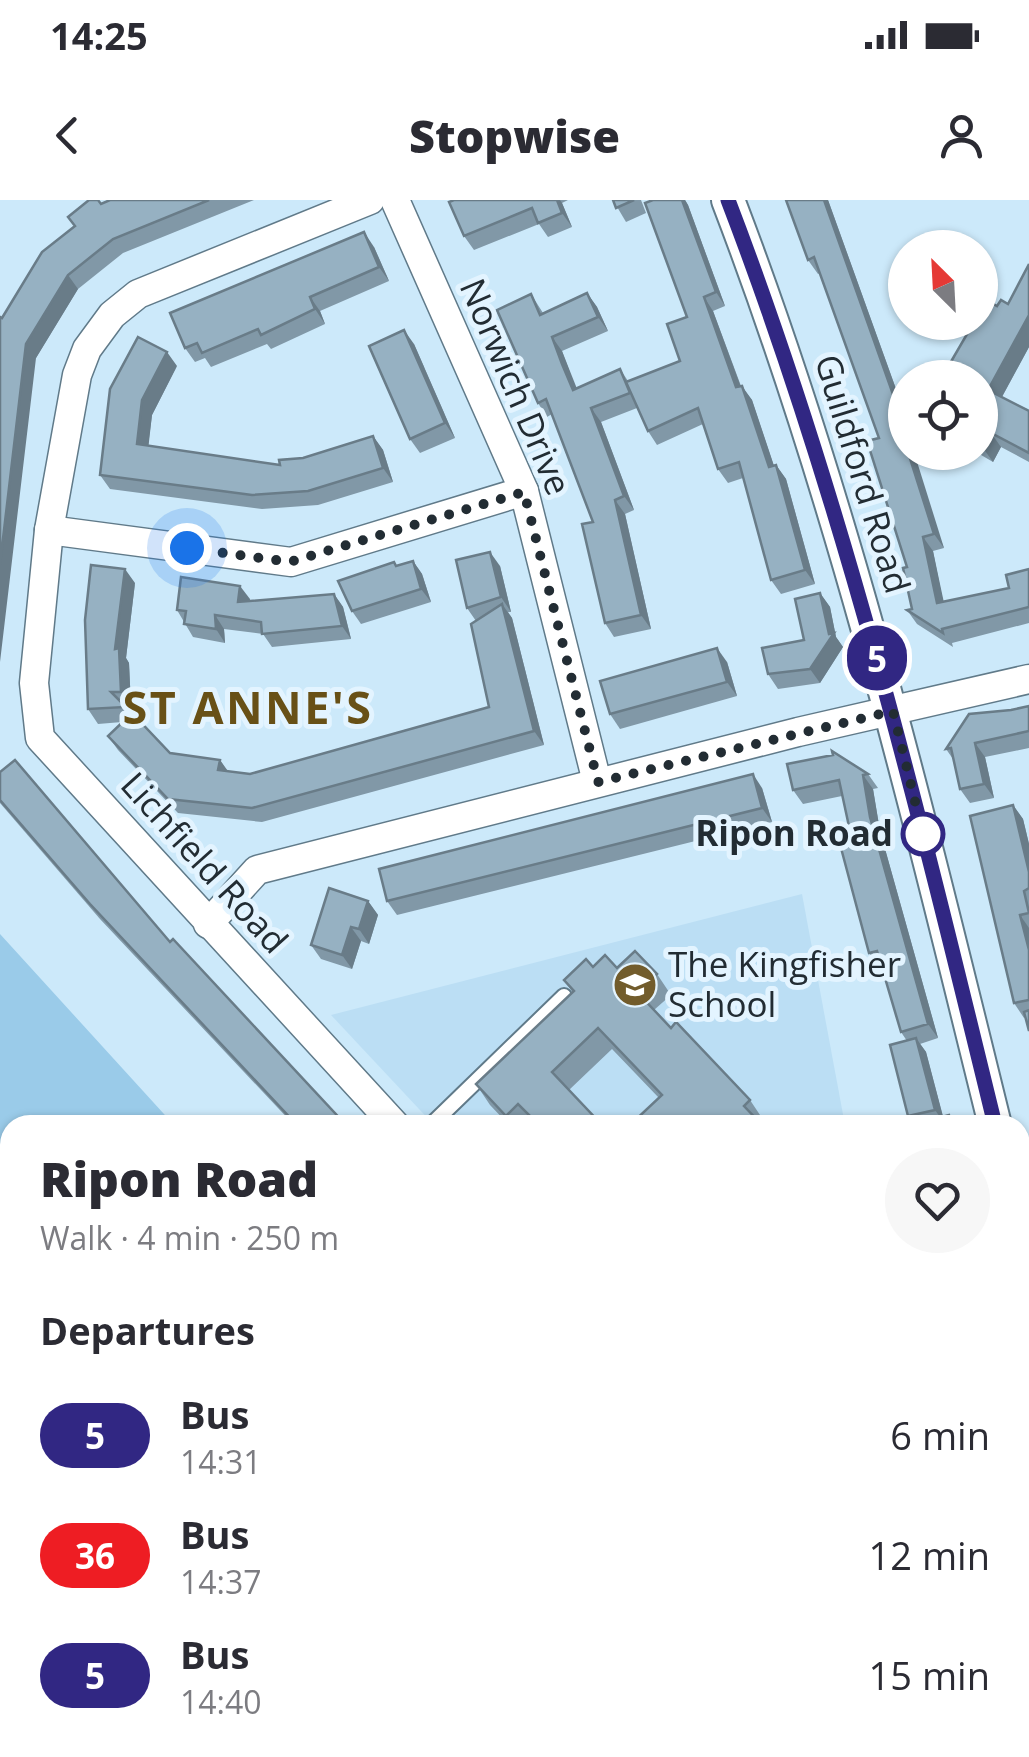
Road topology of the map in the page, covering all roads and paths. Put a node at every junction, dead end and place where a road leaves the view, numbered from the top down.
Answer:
1 (370, 200) edge
2 (395, 200) edge
3 (728, 200) edge
4 (524, 492) junction
5 (49, 530) junction
6 (1029, 679) edge
7 (893, 711) junction
8 (598, 782) junction
9 (208, 924) junction
10 (564, 996) edge
11 (385, 1115) edge
12 (441, 1115) edge
13 (992, 1115) edge

1 - 5 street, Lichfield Road
2 - 4 street, Norwich Drive
3 - 7 street, Guildford Road
4 - 5 street
4 - 8 street, Norwich Drive
5 - 9 street, Lichfield Road
6 - 7 street
7 - 8 street
7 - 13 street, Guildford Road
8 - 9 street
9 - 11 street, Lichfield Road
10 - 12 lane

